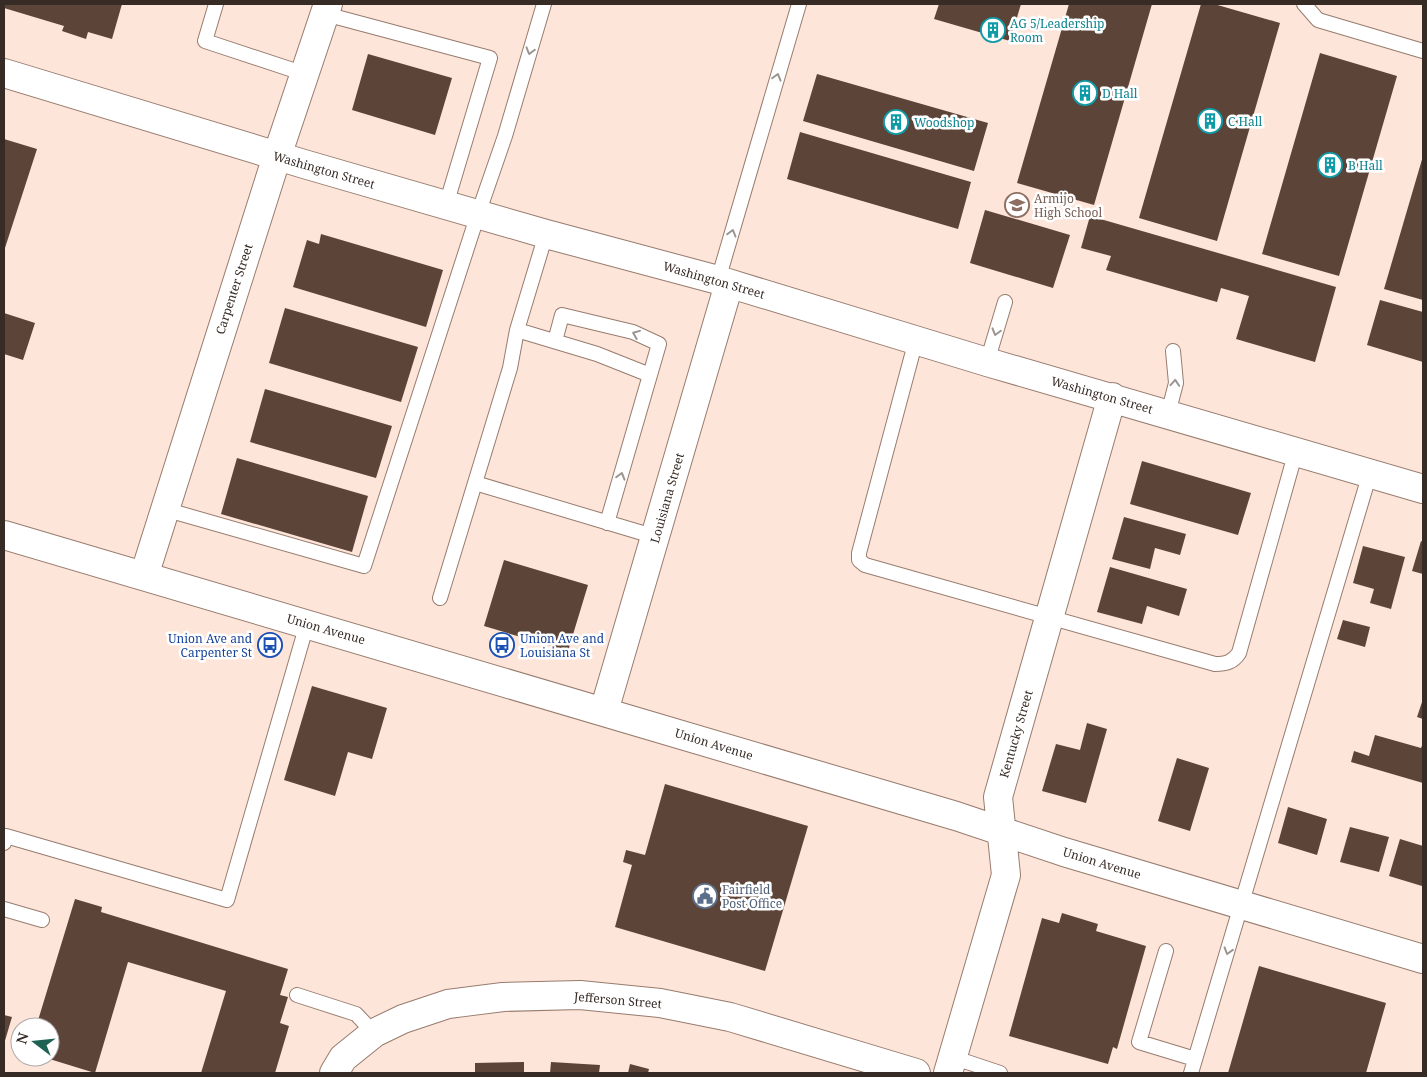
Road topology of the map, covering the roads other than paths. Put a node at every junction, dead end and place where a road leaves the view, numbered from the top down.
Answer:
1 (216, 4) edge
2 (544, 4) edge
3 (799, 4) edge
4 (1304, 4) edge
5 (326, 9) edge
6 (1423, 52) edge
7 (4, 73) edge
8 (305, 74) junction
9 (277, 156) junction
10 (446, 205) junction
11 (478, 214) junction
12 (546, 234) junction
13 (724, 282) junction
14 (1005, 302) dead end
15 (517, 330) junction
16 (916, 340) junction
17 (554, 341) junction
18 (1173, 351) dead end
19 (987, 362) junction
20 (650, 375) junction
21 (1112, 398) junction
22 (1168, 414) junction
23 (1296, 451) junction
24 (1370, 473) junction
25 (475, 483) junction
26 (1423, 489) edge
27 (164, 509) junction
28 (607, 523) junction
29 (4, 535) edge
30 (656, 537) junction
31 (144, 576) junction
32 (440, 598) dead end
33 (1049, 618) junction
34 (307, 624) junction
35 (604, 711) junction
36 (1001, 831) junction
37 (4, 844) edge
38 (1242, 905) junction
39 (4, 909) edge
40 (42, 920) dead end
41 (1166, 951) dead end
42 (1423, 959) edge
43 (297, 995) dead end
44 (374, 1033) junction
45 (1196, 1059) junction
46 (950, 1065) edge
47 (868, 1066) edge
48 (334, 1073) edge
49 (916, 1073) edge
50 (1000, 1073) edge
51 (1191, 1073) edge

1 - 8 lane
2 -> 11 lane
13 -> 3 lane
4 - 6 lane
5 - 8 street, Carpenter Street
5 - 10 lane
7 - 9 street, Washington Street
8 - 9 street, Carpenter Street
9 - 10 street, Washington Street
9 - 27 street, Carpenter Street
10 - 11 street, Washington Street
11 - 12 street, Washington Street
11 - 27 lane
12 - 13 street, Washington Street
12 - 15 lane
13 - 16 street, Washington Street
13 - 30 street, Louisiana Street
14 -> 19 lane
15 - 17 lane
15 - 25 lane
16 - 19 street, Washington Street
16 - 33 lane
17 - 20 lane
20 -> 17 lane
22 -> 18 lane
19 - 21 street, Washington Street
28 -> 20 lane
21 - 22 street, Washington Street
21 - 33 street, Kentucky Street
22 - 23 street, Washington Street
23 - 24 street, Washington Street
23 - 33 lane
24 - 26 street, Washington Street
24 - 38 lane
25 - 28 lane
25 - 32 lane
27 - 31 street, Carpenter Street
28 - 30 lane
29 - 31 street, Union Avenue
30 - 35 street, Louisiana Street
31 - 34 street, Union Avenue
33 - 36 street, Kentucky Street
34 - 35 street, Union Avenue
34 - 37 lane
35 - 36 street, Union Avenue
36 - 38 street, Union Avenue
36 - 46 street, Kentucky Street
38 - 42 street, Union Avenue
38 -> 45 lane
39 - 40 lane
41 - 45 lane
43 - 44 lane
44 - 47 street, Jefferson Street
44 - 48 street, Jefferson Street
45 - 51 lane
46 - 50 lane
47 - 49 street, Jefferson Street

